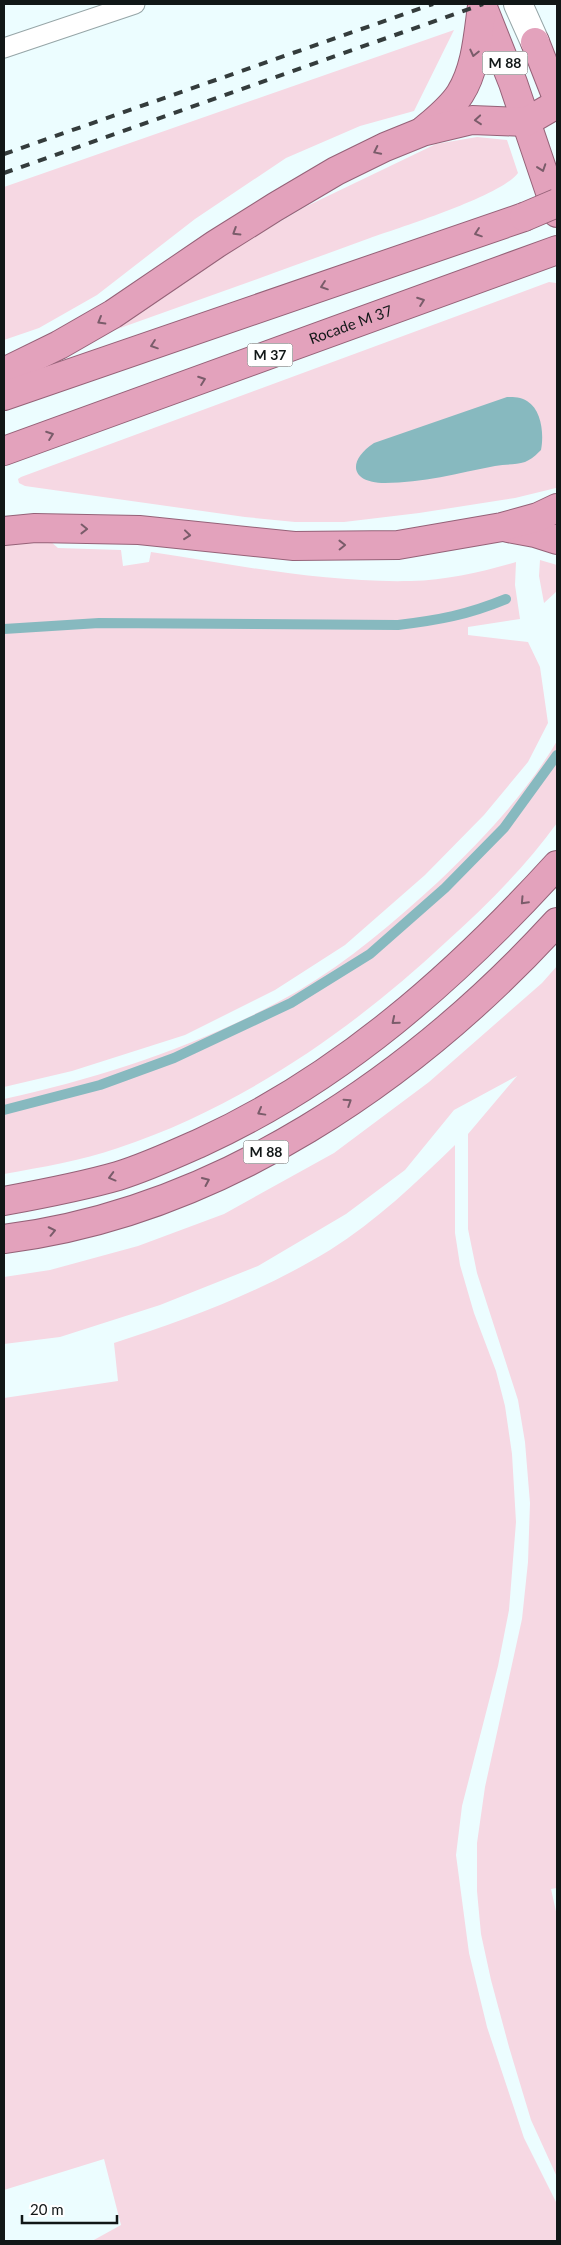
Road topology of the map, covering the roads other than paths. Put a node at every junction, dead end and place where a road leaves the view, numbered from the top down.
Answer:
1 (135, 4) edge
2 (482, 4) edge
3 (518, 4) edge
4 (546, 44) edge
5 (4, 48) edge
6 (557, 98) edge
7 (557, 104) edge
8 (526, 122) junction
9 (422, 132) junction
10 (557, 203) edge
11 (557, 213) edge
12 (547, 255) edge
13 (4, 372) edge
14 (4, 396) edge
15 (4, 451) edge
16 (557, 508) edge
17 (502, 527) junction
18 (4, 531) edge
19 (557, 540) edge
20 (557, 865) edge
21 (557, 922) edge
22 (4, 1201) edge
23 (4, 1239) edge

1 - 5 lane
2 - 8 highway, M 88
2 -> 9 highway
3 - 4 street, M 88
4 - 6 highway, M 88
7 - 8 highway
8 -> 9 highway
8 -> 11 highway, M 88
9 -> 13 highway
10 -> 14 highway, bridge
15 -> 12 highway, Rocade M 37 / M 37
16 - 17 highway
18 -> 17 highway
17 - 19 highway
20 -> 22 highway, M 88
23 -> 21 highway, M 88

